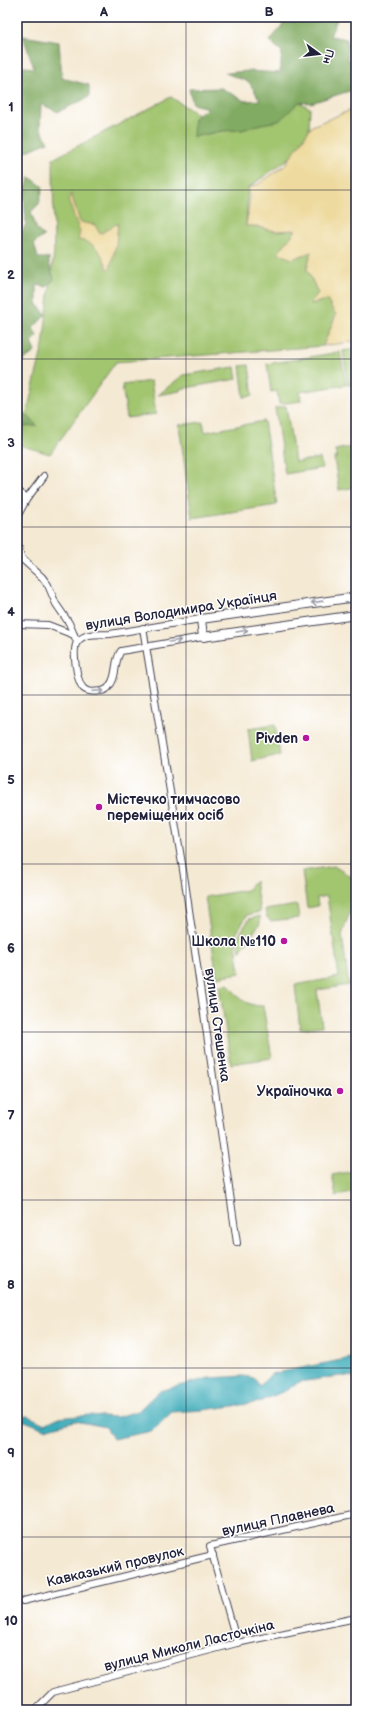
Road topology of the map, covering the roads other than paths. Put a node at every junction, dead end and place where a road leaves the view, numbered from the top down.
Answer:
1 (44, 476) dead end
2 (17, 489) edge
3 (26, 500) junction
4 (17, 532) edge
5 (17, 542) edge
6 (20, 559) edge
7 (356, 597) edge
8 (356, 615) edge
9 (201, 619) junction
10 (17, 624) edge
11 (143, 628) junction
12 (204, 637) junction
13 (76, 638) junction
14 (146, 645) junction
15 (237, 1243) dead end
16 (356, 1514) edge
17 (213, 1555) junction
18 (23, 1601) dead end
19 (356, 1618) edge
20 (237, 1643) junction
21 (35, 1710) edge

1 - 3 street
2 - 3 street
3 - 4 street
5 - 6 street
6 - 13 street
7 -> 9 street, вулиця Володимира Українця
12 -> 8 street, вулиця Володимира Українця
9 - 11 street, вулиця Володимира Українця
9 - 12 street
10 - 13 street
11 - 13 street, вулиця Володимира Українця
11 - 14 street, вулиця Стешенка
14 -> 12 street, вулиця Володимира Українця
13 -> 14 street, вулиця Володимира Українця
14 - 15 street, вулиця Стешенка
16 - 17 street, вулиця Плавнева
17 - 18 street, Кавказький провулок
17 - 20 street, вулиця Плавнева
19 - 20 street, вулиця Миколи Ласточкіна
20 - 21 street, вулиця Миколи Ласточкіна

